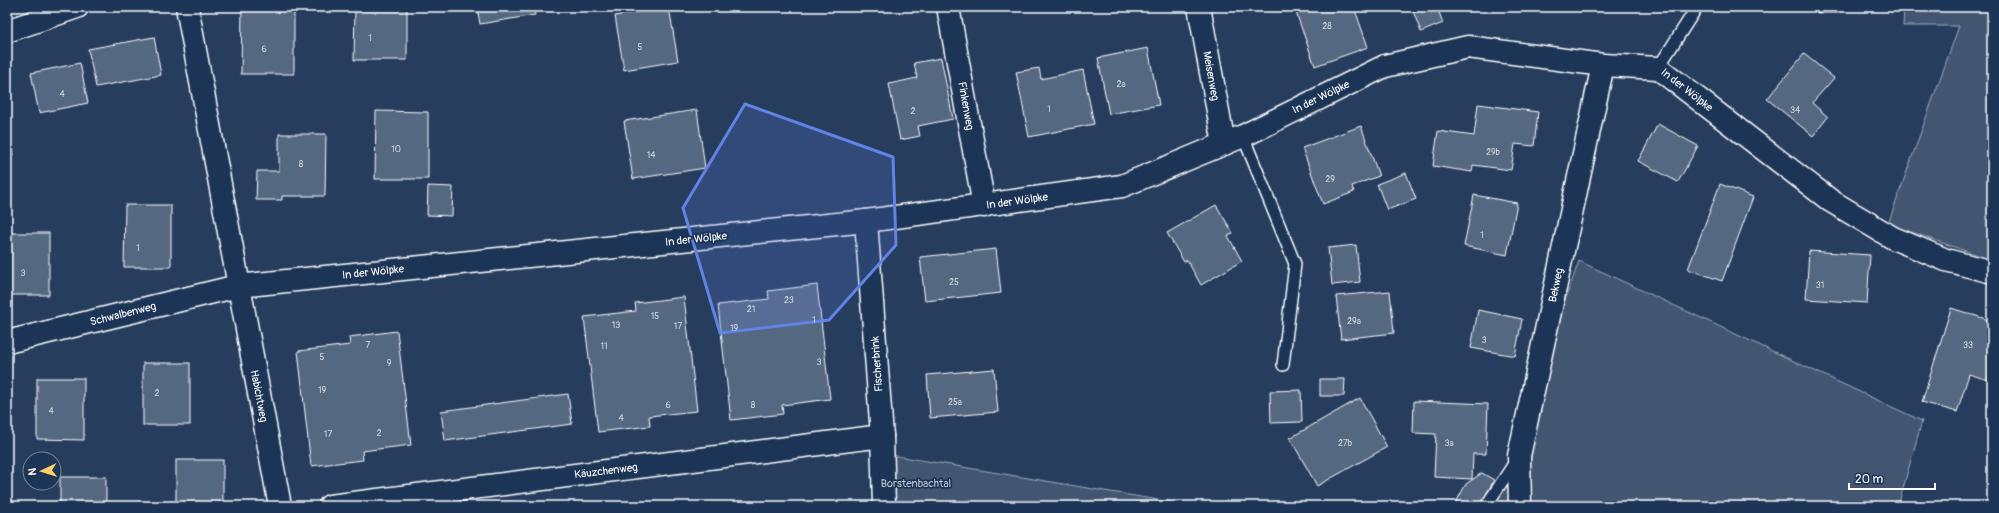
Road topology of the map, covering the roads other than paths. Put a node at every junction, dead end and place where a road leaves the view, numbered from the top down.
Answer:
1 (77, 7) edge
2 (187, 7) edge
3 (948, 7) edge
4 (1199, 7) edge
5 (1697, 7) edge
6 (7, 31) edge
7 (1603, 65) junction
8 (1658, 68) junction
9 (1233, 140) junction
10 (984, 206) junction
11 (866, 221) junction
12 (1992, 272) edge
13 (238, 286) junction
14 (7, 342) edge
15 (1283, 365) dead end
16 (882, 436) junction
17 (1519, 456) junction
18 (280, 506) edge
19 (330, 506) edge
20 (884, 506) edge
21 (1486, 506) edge
22 (1520, 506) edge

1 - 6 street
2 - 13 street
3 - 10 street, Finkenweg
4 - 9 street, Meisenweg
5 - 8 lane
7 - 8 street, In der Wölpke
7 - 9 street, In der Wölpke
7 - 17 street, Bekweg
8 - 12 street, In der Wölpke
9 - 10 street, In der Wölpke
9 - 15 lane
10 - 11 street, In der Wölpke
11 - 13 street, In der Wölpke
11 - 16 street, Fischerbrink
13 - 14 street, Schwalbenweg
13 - 18 street, Habichtweg
16 - 19 street, Käuzchenweg
16 - 20 street, Fischerbrink
17 - 21 lane
17 - 22 street, Bekweg

